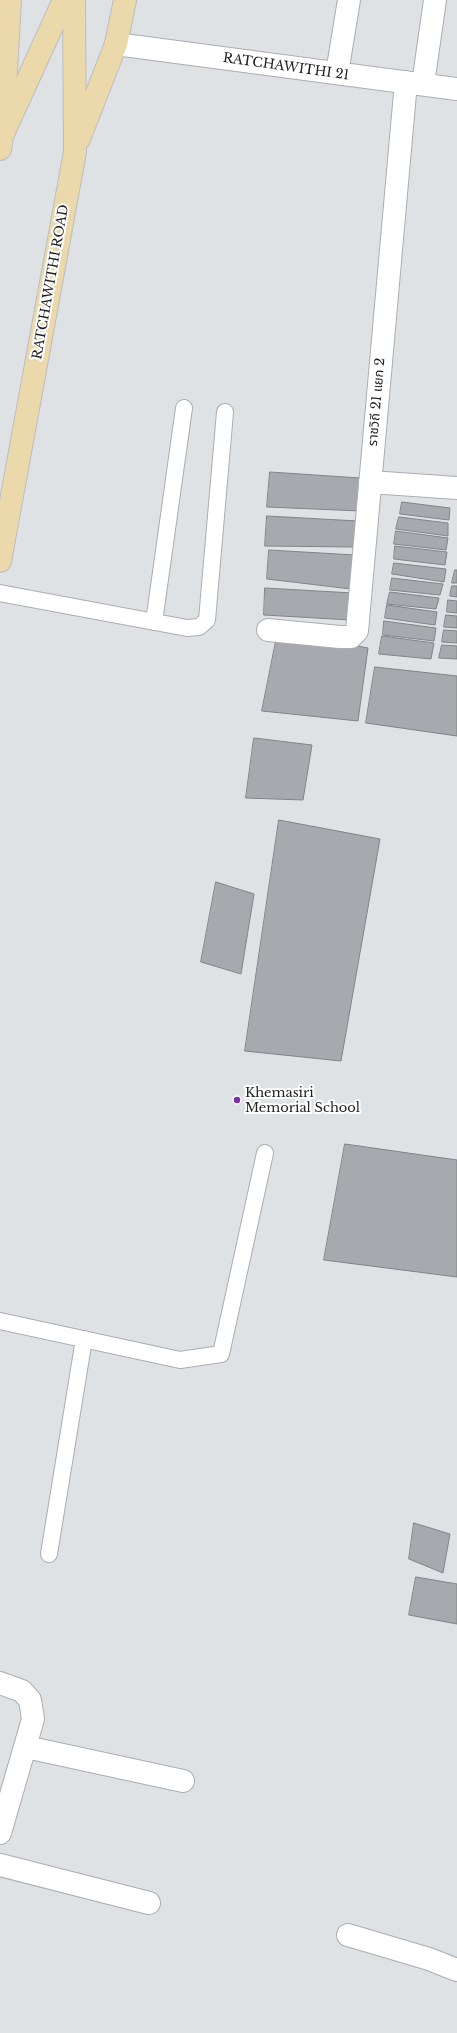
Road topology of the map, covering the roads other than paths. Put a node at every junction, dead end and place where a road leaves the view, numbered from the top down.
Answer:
1 (64, 0) edge
2 (74, 0) edge
3 (125, 0) edge
4 (349, 0) edge
5 (435, 0) edge
6 (6, 12) edge
7 (116, 44) junction
8 (337, 73) junction
9 (415, 83) junction
10 (457, 89) edge
11 (1, 142) edge
12 (75, 152) junction
13 (184, 408) dead end
14 (225, 412) dead end
15 (370, 482) junction
16 (457, 488) edge
17 (0, 561) edge
18 (0, 593) edge
19 (154, 622) junction
20 (268, 630) dead end
21 (265, 1153) dead end
22 (0, 1321) edge
23 (84, 1339) junction
24 (49, 1554) dead end
25 (0, 1683) edge
26 (26, 1747) junction
27 (183, 1781) dead end
28 (0, 1833) edge
29 (0, 1865) edge
30 (149, 1903) dead end
31 (348, 1935) dead end
32 (457, 1970) edge

1 - 11 main road
2 - 12 main road, RATCHAWITHI ROAD
3 - 7 main road
4 - 8 street
5 - 9 street, ราชวิถี 21 แยก 2
6 - 11 main road
7 - 8 street, RATCHAWITHI 21
7 - 12 main road
8 - 9 street, RATCHAWITHI 21
9 - 10 street, RATCHAWITHI 21
9 - 15 street, ราชวิถี 21 แยก 2
12 - 17 main road, RATCHAWITHI ROAD
13 - 19 lane
14 - 19 lane
15 - 16 street
15 - 20 street, ราชวิถี 21 แยก 2
18 - 19 lane
21 - 23 lane
22 - 23 lane
23 - 24 lane
25 - 26 street
26 - 27 street
26 - 28 street
29 - 30 street
31 - 32 street

